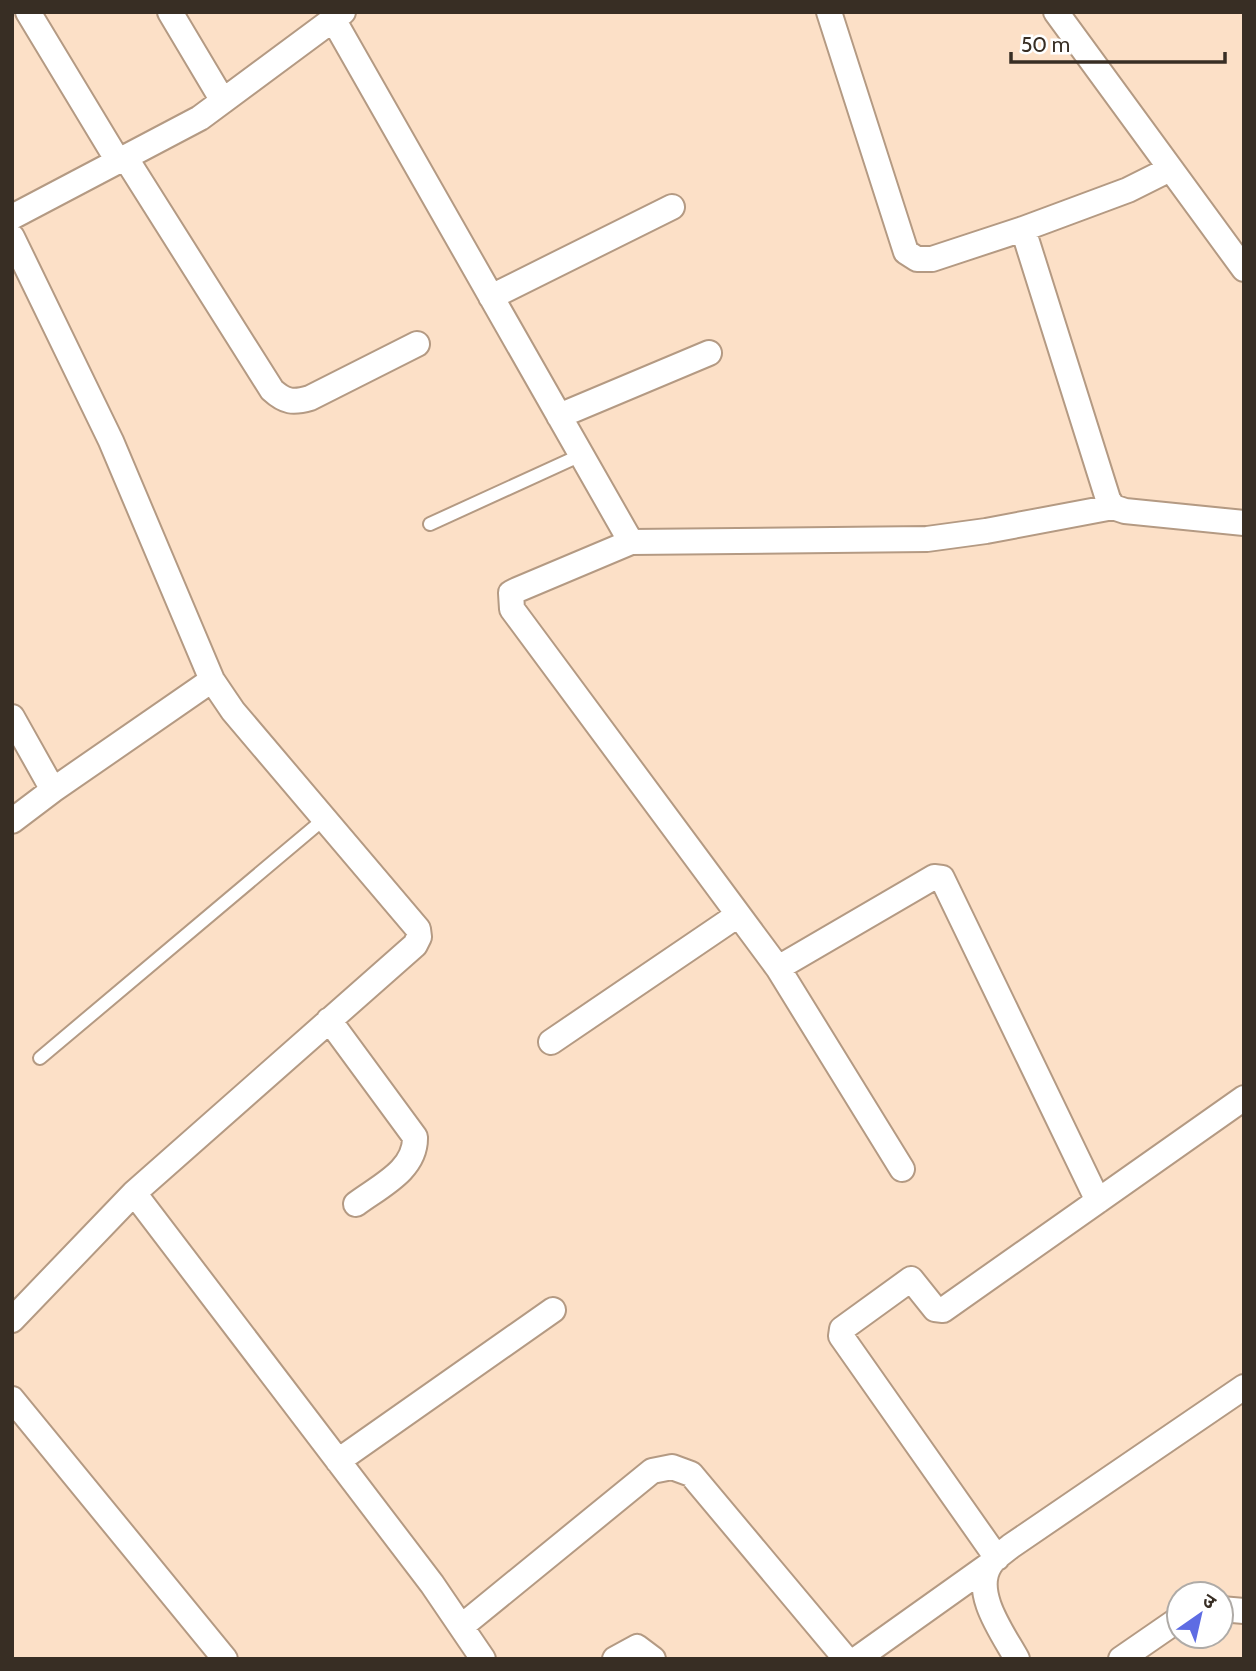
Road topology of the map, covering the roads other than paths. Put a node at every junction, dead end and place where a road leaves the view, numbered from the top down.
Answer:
1 (28, 12) edge
2 (170, 12) edge
3 (829, 12) edge
4 (1056, 12) edge
5 (338, 16) edge
6 (223, 101) junction
7 (121, 159) junction
8 (1170, 169) junction
9 (672, 207) dead end
10 (12, 217) edge
11 (1023, 229) junction
12 (12, 237) edge
13 (1244, 269) edge
14 (491, 297) junction
15 (417, 344) dead end
16 (709, 353) dead end
17 (559, 416) junction
18 (581, 455) junction
19 (1113, 507) junction
20 (1244, 523) edge
21 (430, 524) dead end
22 (631, 542) junction
23 (212, 680) junction
24 (12, 717) edge
25 (53, 790) junction
26 (324, 819) junction
27 (12, 821) edge
28 (738, 915) junction
29 (778, 968) junction
30 (329, 1020) junction
31 (551, 1042) dead end
32 (40, 1058) dead end
33 (1244, 1098) edge
34 (902, 1169) dead end
35 (134, 1194) junction
36 (1098, 1201) junction
37 (356, 1204) dead end
38 (553, 1310) dead end
39 (12, 1320) edge
40 (1244, 1387) edge
41 (12, 1399) edge
42 (338, 1461) junction
43 (993, 1561) junction
44 (462, 1626) junction
45 (1165, 1629) edge
46 (225, 1659) edge
47 (483, 1659) edge
48 (615, 1659) edge
49 (653, 1659) edge
50 (846, 1659) edge
51 (857, 1659) edge
52 (1017, 1659) edge
53 (1121, 1659) edge

1 - 7 street
2 - 6 street
3 - 11 street
4 - 8 street
5 - 6 street
5 - 14 street
6 - 7 street
7 - 10 street
7 - 15 street
8 - 11 street
8 - 13 street
9 - 14 street
11 - 19 street
12 - 23 street
14 - 17 street
16 - 17 street
17 - 18 street
18 - 21 lane
18 - 22 street
19 - 20 street
19 - 22 street
22 - 28 street
23 - 25 street
23 - 26 street
24 - 25 street
25 - 27 street
26 - 30 street
26 - 32 lane
28 - 29 street
28 - 31 street
29 - 34 street
29 - 36 street
30 - 35 street
30 - 37 street
33 - 36 street
35 - 39 street
35 - 42 street
36 - 43 street
38 - 42 street
40 - 43 street
41 - 46 street
42 - 44 street
43 - 51 street
43 - 52 street
44 - 47 street
44 - 50 street
45 - 53 street
48 - 49 street

